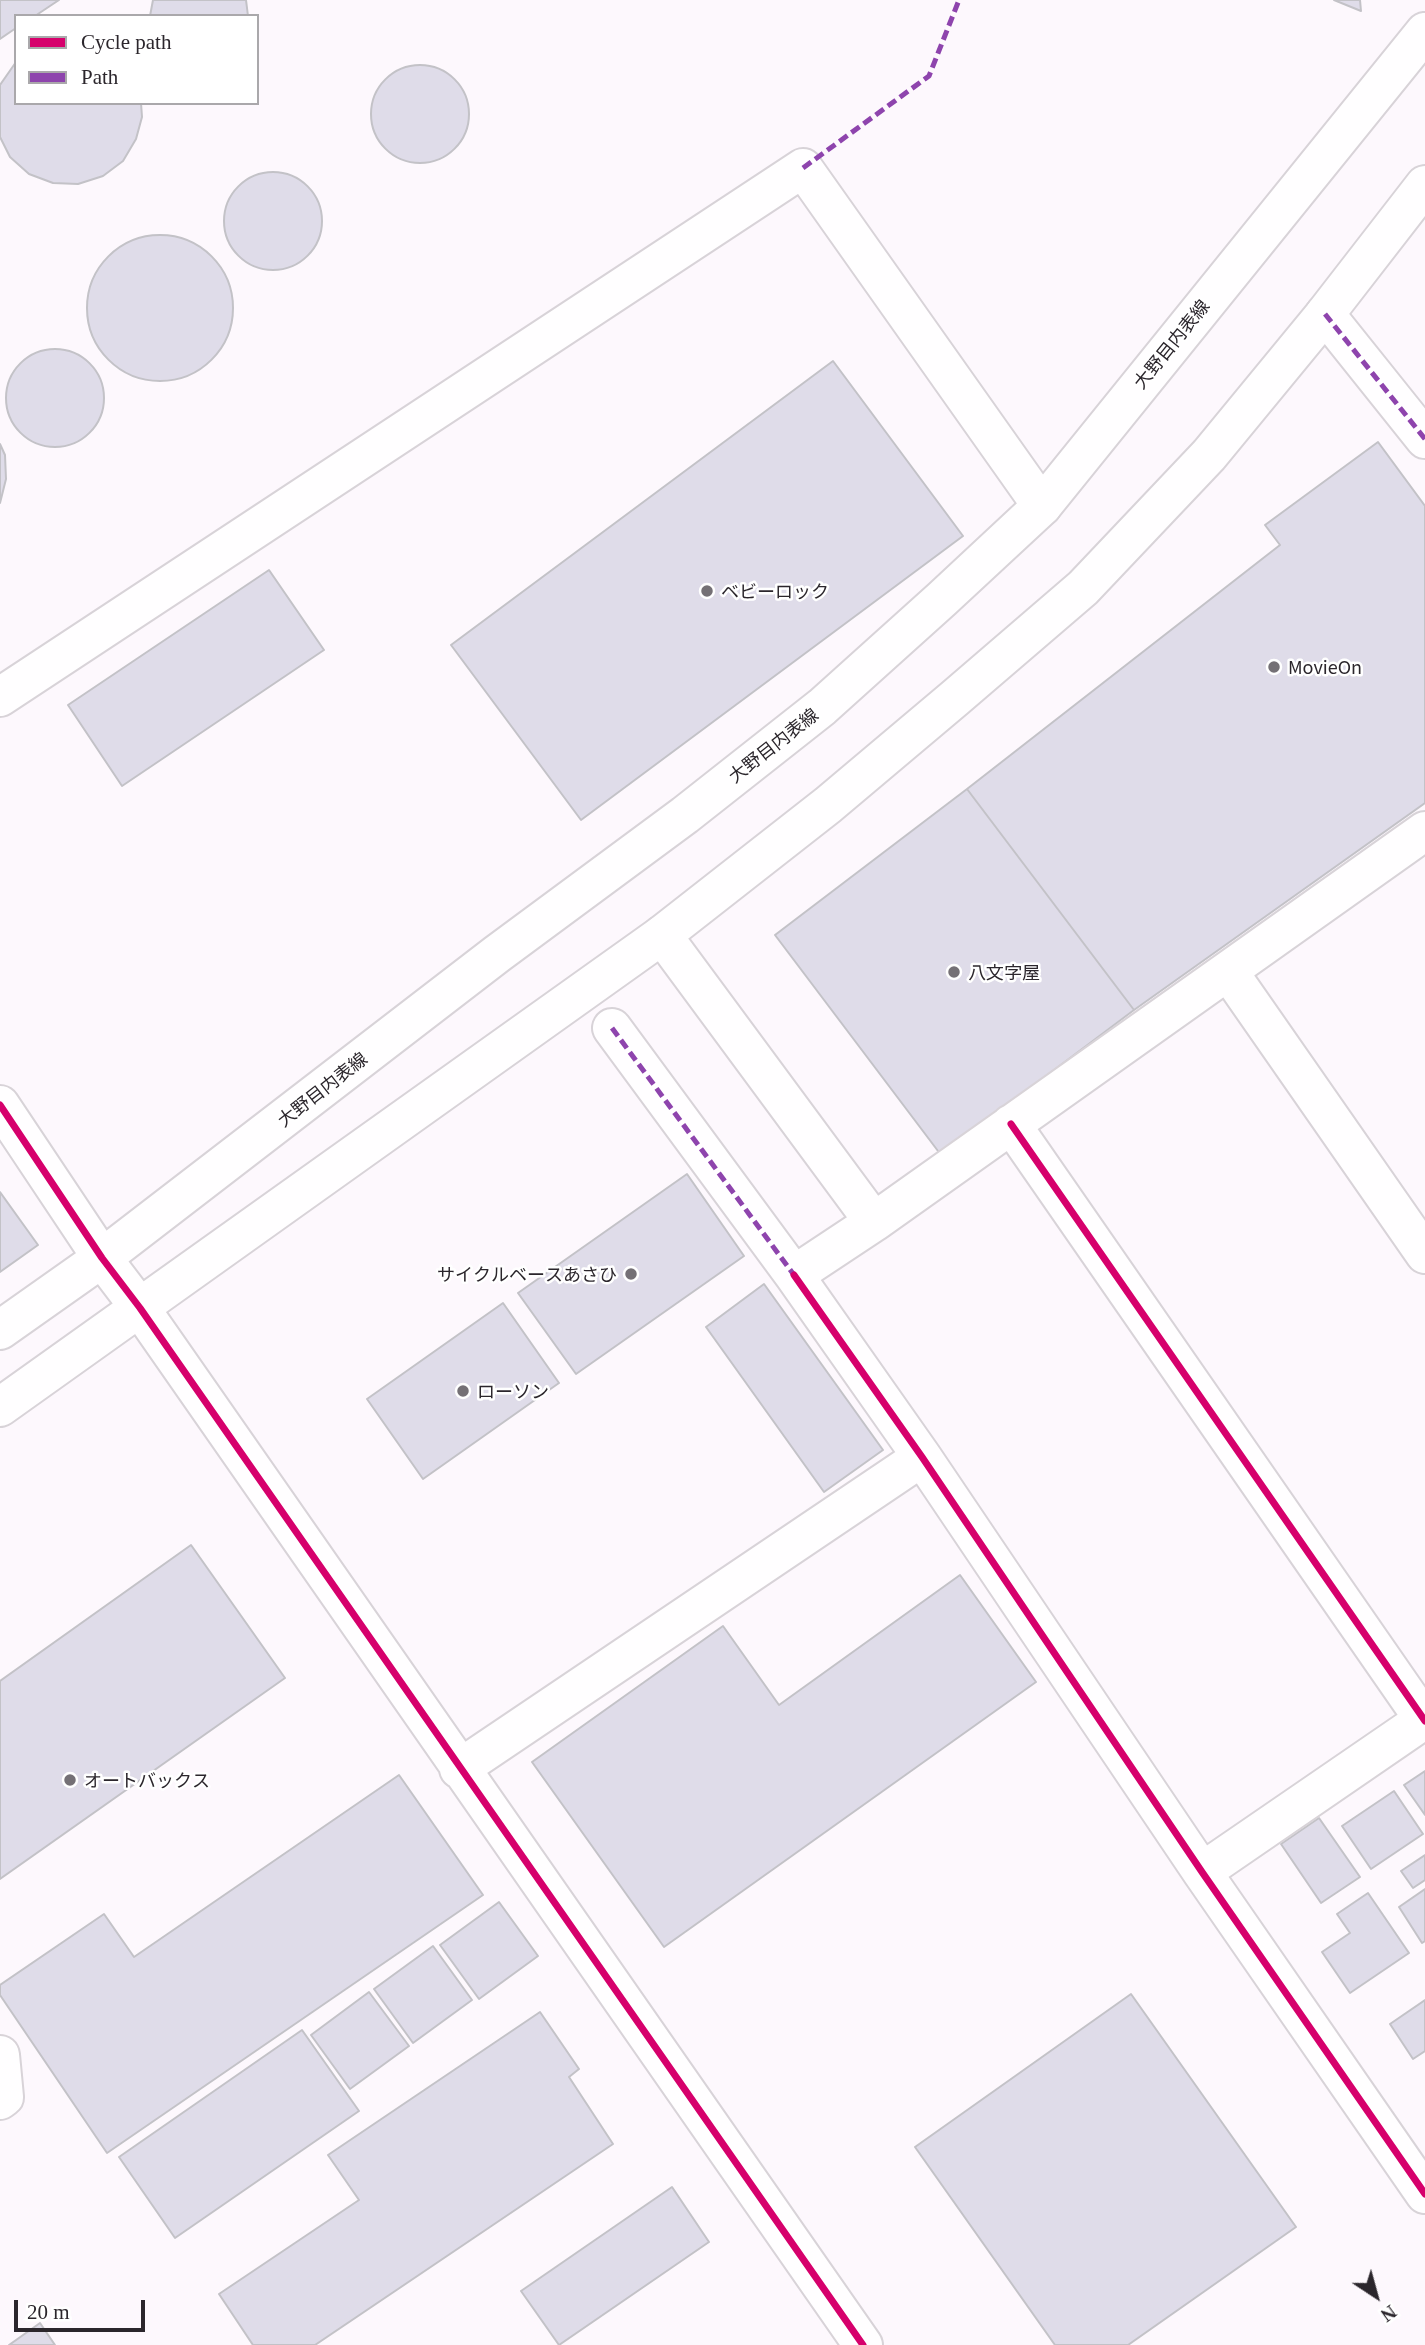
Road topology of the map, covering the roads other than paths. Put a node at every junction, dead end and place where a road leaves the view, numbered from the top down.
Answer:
1 (1425, 32) edge
2 (1425, 185) edge
3 (1325, 314) junction
4 (1425, 439) edge
5 (1042, 506) junction
6 (0, 696) edge
7 (1425, 831) edge
8 (662, 935) junction
9 (1228, 971) junction
10 (612, 1028) dead end
11 (0, 1105) edge
12 (1011, 1124) junction
13 (874, 1222) junction
14 (1425, 1255) edge
15 (102, 1258) junction
16 (794, 1275) junction
17 (140, 1308) junction
18 (0, 1330) edge
19 (0, 1407) edge
20 (922, 1457) junction
21 (1425, 1720) edge
22 (459, 1769) junction
23 (1202, 1872) junction
24 (0, 2056) edge
25 (0, 2100) edge
26 (1425, 2194) edge
27 (863, 2345) edge

1 - 5 street, 大野目内表線
2 - 3 street
3 - 4 street
3 - 8 street
5 - 6 street
5 - 15 street, 大野目内表線
7 - 9 street
8 - 13 street
8 - 17 street
9 - 12 street
9 - 14 street
10 - 16 street
11 - 15 street
12 - 13 street
12 - 21 street
13 - 16 street
15 - 17 street
15 - 18 street, 大野目内表線
16 - 20 street
17 - 19 street
17 - 22 street
20 - 22 street
20 - 23 street
21 - 23 street
22 - 27 street
23 - 26 street
24 - 25 street

